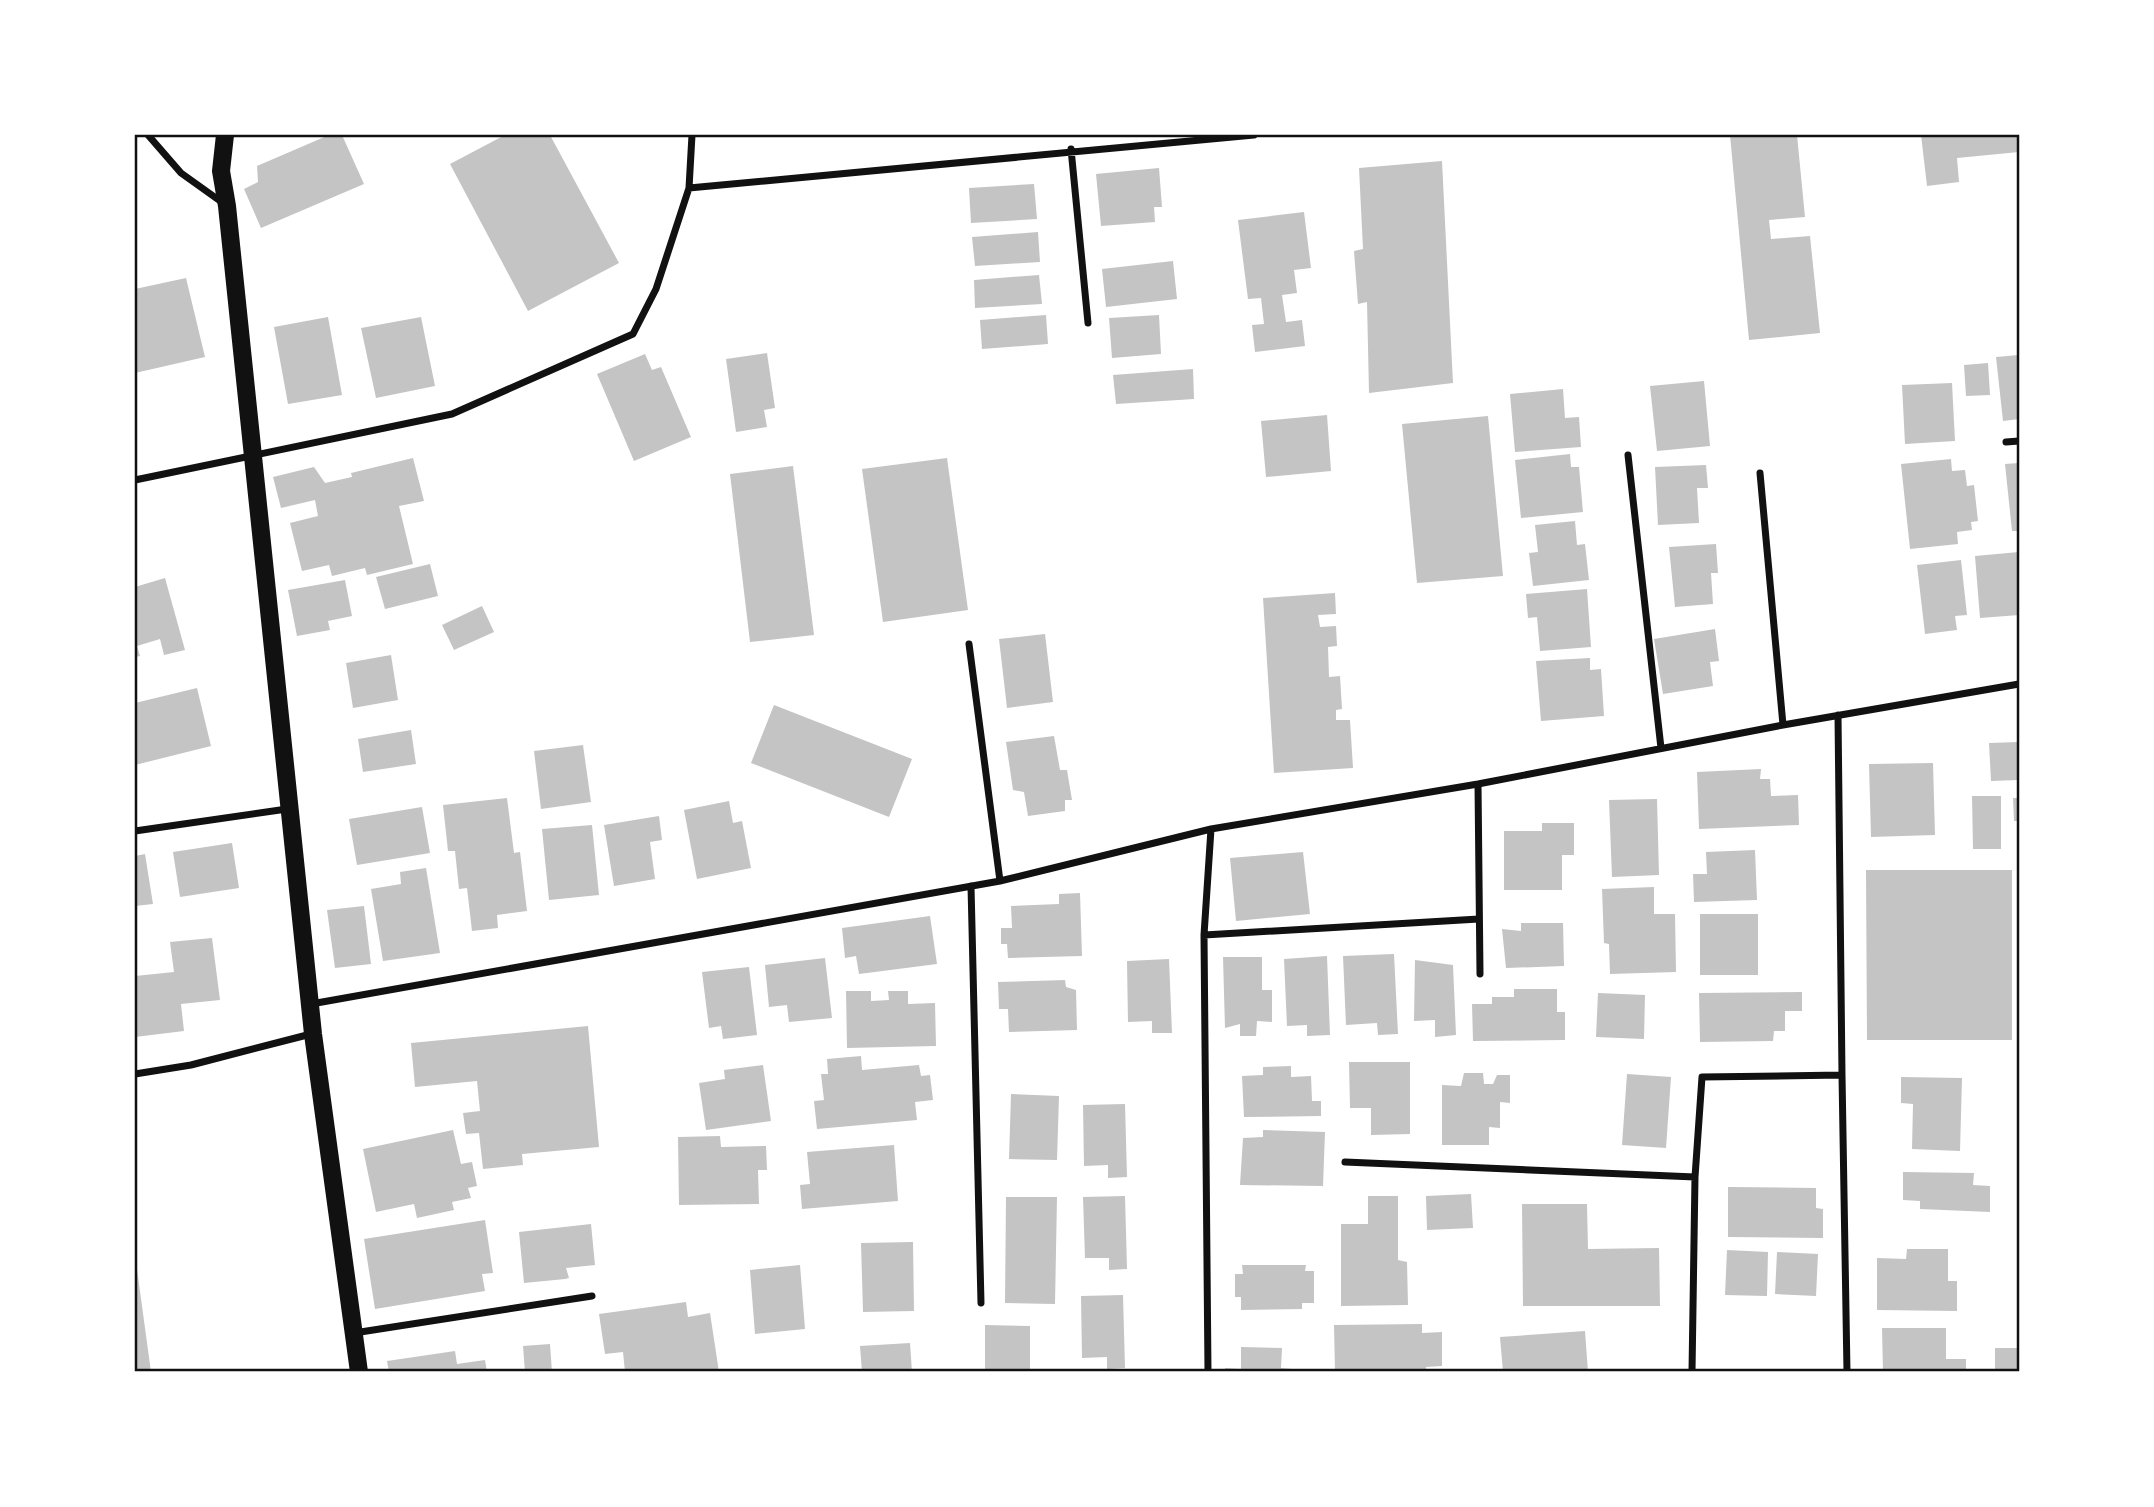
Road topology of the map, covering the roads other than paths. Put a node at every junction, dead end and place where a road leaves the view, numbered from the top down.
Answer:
1 (148, 135) edge
2 (225, 135) edge
3 (692, 135) edge
4 (1254, 135) edge
5 (1071, 149) junction
6 (689, 187) junction
7 (227, 206) junction
8 (1088, 323) dead end
9 (2019, 441) edge
10 (2006, 442) dead end
11 (1629, 455) dead end
12 (252, 458) junction
13 (1760, 473) dead end
14 (135, 480) edge
15 (969, 644) dead end
16 (2019, 684) edge
17 (1838, 715) junction
18 (1783, 724) junction
19 (1661, 748) junction
20 (1478, 784) junction
21 (288, 809) junction
22 (1212, 829) junction
23 (135, 831) edge
24 (1000, 881) junction
25 (971, 886) junction
26 (1479, 919) junction
27 (1204, 935) junction
28 (1480, 974) dead end
29 (311, 1004) junction
30 (313, 1034) junction
31 (135, 1074) edge
32 (1842, 1075) junction
33 (1345, 1162) dead end
34 (1695, 1177) junction
35 (592, 1296) dead end
36 (981, 1303) dead end
37 (354, 1334) junction
38 (359, 1372) edge
39 (1208, 1372) edge
40 (1692, 1372) edge
41 (1847, 1372) edge

1 - 7 street
2 - 7 main road
3 - 6 street
4 - 5 street
5 - 6 street
5 - 8 street
6 - 12 street
7 - 12 main road
9 - 10 street
11 - 19 street
12 - 14 street
12 - 21 main road
13 - 18 street
15 - 24 street
16 - 17 street
17 - 18 street
17 - 32 street
18 - 19 street
19 - 20 street
20 - 22 street
20 - 26 street
21 - 23 street
21 - 29 main road
22 - 24 street
22 - 27 street
24 - 25 street
25 - 29 street
25 - 36 street
26 - 27 street
26 - 28 street
27 - 39 street
29 - 30 main road
30 - 31 street
30 - 37 main road
32 - 34 street
32 - 41 street
33 - 34 street
34 - 40 street
35 - 37 street
37 - 38 main road

